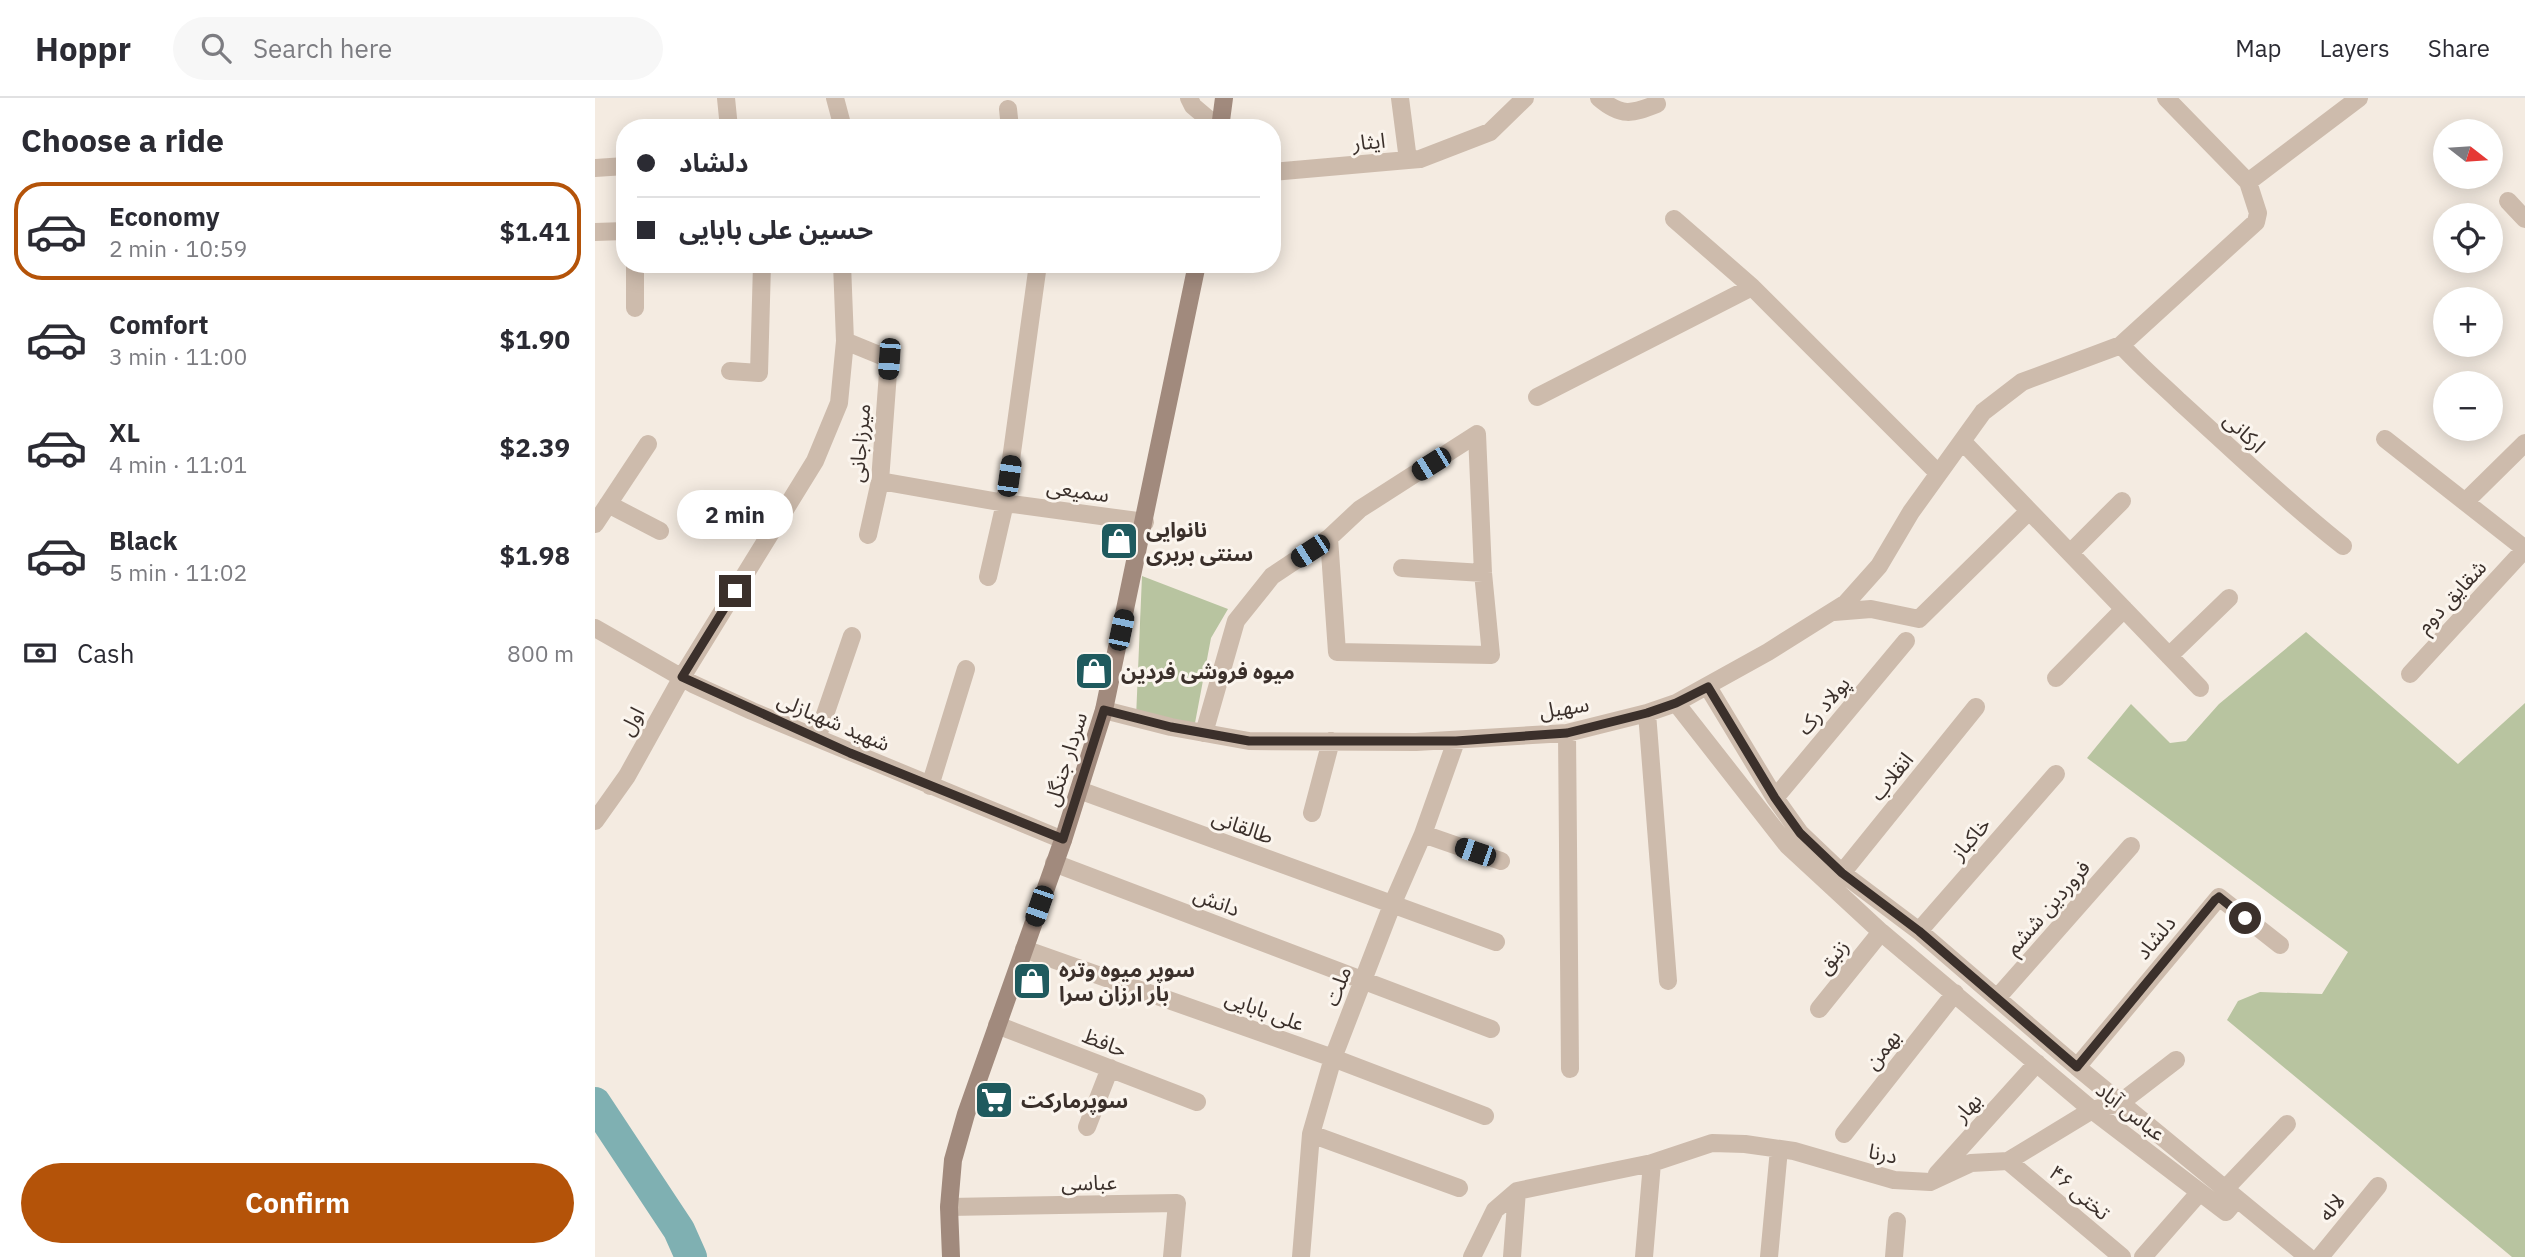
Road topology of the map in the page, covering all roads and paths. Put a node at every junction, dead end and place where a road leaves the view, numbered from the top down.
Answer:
1 (726, 98) edge
2 (835, 98) edge
3 (1189, 98) edge
4 (1224, 98) edge
5 (1400, 98) edge
6 (1525, 98) edge
7 (1599, 98) edge
8 (2167, 98) edge
9 (2359, 98) edge
10 (1657, 104) dead end
11 (1007, 109) dead end
12 (728, 119) edge
13 (841, 119) edge
14 (1009, 119) edge
15 (1209, 119) edge
16 (1221, 119) edge
17 (1408, 160) junction
18 (616, 166) edge
19 (595, 167) edge
20 (1281, 171) edge
21 (2248, 182) junction
22 (2508, 201) dead end
23 (1674, 219) dead end
24 (2525, 219) edge
25 (616, 231) edge
26 (595, 232) edge
27 (635, 273) edge
28 (762, 273) edge
29 (842, 273) edge
30 (1037, 273) edge
31 (1195, 273) edge
32 (1752, 287) junction
33 (635, 308) dead end
34 (845, 341) junction
35 (2121, 345) junction
36 (730, 372) dead end
37 (1537, 397) dead end
38 (2385, 439) dead end
39 (1962, 441) junction
40 (2525, 443) edge
41 (647, 444) dead end
42 (1938, 473) junction
43 (880, 481) junction
44 (2123, 501) dead end
45 (2465, 502) junction
46 (1005, 503) junction
47 (608, 504) junction
48 (2029, 511) junction
49 (1145, 522) junction
50 (595, 524) edge
51 (660, 531) dead end
52 (868, 535) dead end
53 (1329, 538) junction
54 (2523, 544) edge
55 (2343, 546) dead end
56 (2070, 553) junction
57 (1402, 568) dead end
58 (1483, 573) junction
59 (988, 577) dead end
60 (2229, 598) dead end
61 (2124, 609) junction
62 (1834, 612) junction
63 (596, 629) edge
64 (852, 636) dead end
65 (1906, 641) dead end
66 (2169, 656) junction
67 (966, 669) dead end
68 (2410, 674) dead end
69 (682, 677) junction
70 (2056, 678) dead end
71 (1708, 687) junction
72 (2200, 688) dead end
73 (1676, 703) junction
74 (1976, 707) dead end
75 (1104, 710) junction
76 (1647, 713) junction
77 (1204, 733) junction
78 (1567, 733) junction
79 (817, 738) junction
80 (1331, 741) junction
81 (1456, 741) junction
82 (2056, 774) dead end
83 (930, 786) junction
84 (1079, 790) junction
85 (1775, 798) junction
86 (1312, 813) dead end
87 (595, 821) edge
88 (1423, 834) junction
89 (1063, 839) junction
90 (2131, 846) dead end
91 (1501, 861) dead end
92 (1054, 863) junction
93 (1842, 873) junction
94 (1392, 905) junction
95 (1919, 931) junction
96 (1881, 932) junction
97 (1496, 942) dead end
98 (2280, 944) dead end
99 (1024, 948) junction
100 (1364, 981) junction
101 (1668, 981) dead end
102 (1955, 993) junction
103 (1997, 998) junction
104 (1819, 1009) dead end
105 (997, 1025) junction
106 (1491, 1029) dead end
107 (1333, 1058) junction
108 (2176, 1060) dead end
109 (2037, 1063) junction
110 (2077, 1067) junction
111 (1110, 1068) junction
112 (1570, 1069) dead end
113 (1197, 1102) dead end
114 (2120, 1103) junction
115 (2092, 1110) junction
116 (1485, 1116) dead end
117 (2287, 1124) dead end
118 (1087, 1127) dead end
119 (1311, 1134) junction
120 (1844, 1134) dead end
121 (1779, 1149) junction
122 (2008, 1161) junction
123 (1652, 1163) junction
124 (1930, 1182) junction
125 (2378, 1185) dead end
126 (1459, 1188) dead end
127 (1517, 1191) junction
128 (2199, 1193) junction
129 (2232, 1194) junction
130 (949, 1207) junction
131 (1896, 1221) dead end
132 (951, 1257) edge
133 (1172, 1257) edge
134 (1301, 1257) edge
135 (1472, 1257) edge
136 (1512, 1257) edge
137 (1644, 1257) edge
138 (1769, 1257) edge
139 (1894, 1257) edge
140 (2123, 1257) edge
141 (2143, 1257) edge
142 (2308, 1257) edge
143 (2320, 1257) edge

1 - 12 street
2 - 13 street
3 - 15 street
4 - 16 main road
5 - 17 street, ایثار
6 - 17 street
7 - 10 street
8 - 21 street
9 - 21 street
11 - 14 street
17 - 20 street, ایثار
18 - 19 street
21 - 35 street
22 - 24 street
23 - 32 street
25 - 26 street
27 - 33 street
28 - 36 street
29 - 34 street, اول
30 - 46 street
31 - 49 main road, سردار جنگل
32 - 37 street
32 - 42 street
34 - 43 street, میرزاجانی
34 - 69 street, اول
35 - 39 street, سهیل
35 - 55 street, ارکانی
38 - 45 street
39 - 42 street, سهیل
39 - 48 street
40 - 45 street
41 - 47 street
42 - 62 street, سهیل
43 - 46 street, سمیعی
43 - 52 street, میرزاجانی
44 - 56 street
45 - 54 street
46 - 49 street, سمیعی
46 - 59 street
47 - 50 street
47 - 51 street
48 - 56 street
48 - 62 street
49 - 75 main road, سردار جنگل
53 - 58 street
53 - 58 street
53 - 77 street
54 - 68 street, شقایق دوم
56 - 61 street
57 - 58 street
60 - 66 street
61 - 66 street
61 - 70 street
62 - 71 street, سهیل
63 - 69 street, شهید شهبازلی
64 - 79 street
65 - 85 street, پولاد رک
66 - 72 street
67 - 83 street
69 - 79 street, شهید شهبازلی
69 - 87 street, اول
71 - 73 street, سهیل
71 - 85 street, عباس آباد
73 - 76 street, سهیل
73 - 96 street, عباس آباد
74 - 93 street, انقلاب
75 - 77 street, سهیل
75 - 84 main road, سردار جنگل
76 - 78 street, سهیل
76 - 101 street
77 - 80 street, سهیل
78 - 81 street, سهیل
78 - 112 street
79 - 83 street, شهید شهبازلی
80 - 81 street, سهیل
80 - 86 street
81 - 88 street, ملت
82 - 95 street, خاکباز
83 - 89 street, شهید شهبازلی
84 - 89 main road, سردار جنگل
84 - 94 street, طالقانی
85 - 93 street, عباس آباد
88 - 91 street
88 - 94 street, ملت
89 - 92 main road, سردار جنگل
90 - 103 street, فروردین ششم
92 - 99 main road, سردار جنگل
92 - 100 street, دانش
93 - 95 street, عباس آباد
94 - 97 street, طالقانی
94 - 100 street, ملت
95 - 103 street, عباس آباد
96 - 102 street, عباس آباد
96 - 104 street, زنبق
98 - 110 street, دلشاد
99 - 105 main road, سردار جنگل
99 - 107 street, علی بابایی
100 - 106 street, دانش
100 - 107 street, ملت
102 - 109 street, عباس آباد
102 - 120 street, بهمن
103 - 110 street, عباس آباد
105 - 111 street, حافظ
105 - 130 main road, سردار جنگل
107 - 116 street, علی بابایی
107 - 119 street, ملت
108 - 114 street
109 - 115 street, عباس آباد
109 - 124 street, بهار
110 - 114 street, عباس آباد
111 - 113 street, حافظ
111 - 118 street
114 - 115 street, درنا
114 - 129 street, عباس آباد
115 - 122 street, درنا
115 - 128 street, عباس آباد
117 - 129 street
119 - 126 street
119 - 134 street, ملت
121 - 123 street, درنا
121 - 124 street, درنا
121 - 138 street
122 - 124 street, درنا
122 - 140 street, تختی ۴۶
123 - 127 street, درنا
123 - 137 street
125 - 143 street, لاله
127 - 135 street
127 - 136 street
128 - 129 street, عباس آباد
128 - 141 street
129 - 142 street, عباس آباد
130 - 132 main road, سردار جنگل
130 - 133 street, عباسی
131 - 139 street

